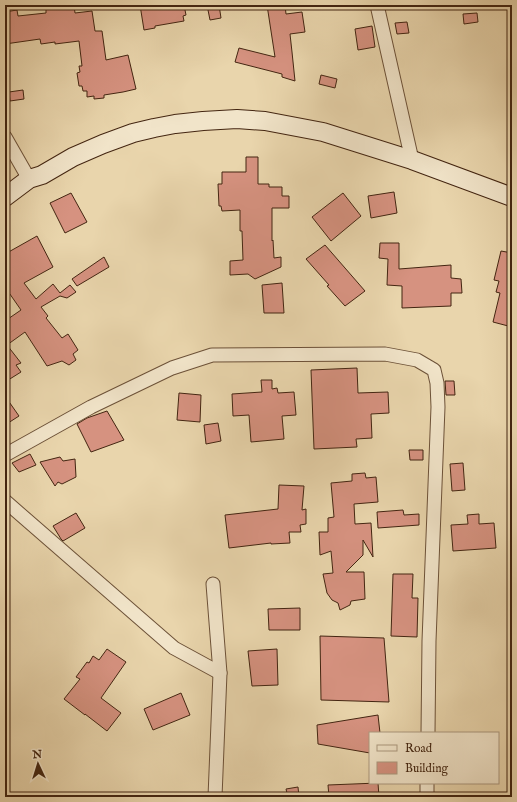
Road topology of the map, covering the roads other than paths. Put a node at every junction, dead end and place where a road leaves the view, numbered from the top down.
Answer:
1 (377, 5) edge
2 (5, 137) edge
3 (412, 160) junction
4 (29, 179) junction
5 (5, 197) edge
6 (512, 197) edge
7 (5, 455) edge
8 (5, 501) edge
9 (213, 584) dead end
10 (220, 673) junction
11 (428, 732) edge
12 (427, 784) edge
13 (216, 797) edge
14 (427, 797) edge

1 - 3 street
2 - 4 street
3 - 4 main road
3 - 6 main road
4 - 5 main road
7 - 11 street
8 - 10 street
9 - 10 street
10 - 13 street
12 - 14 street

